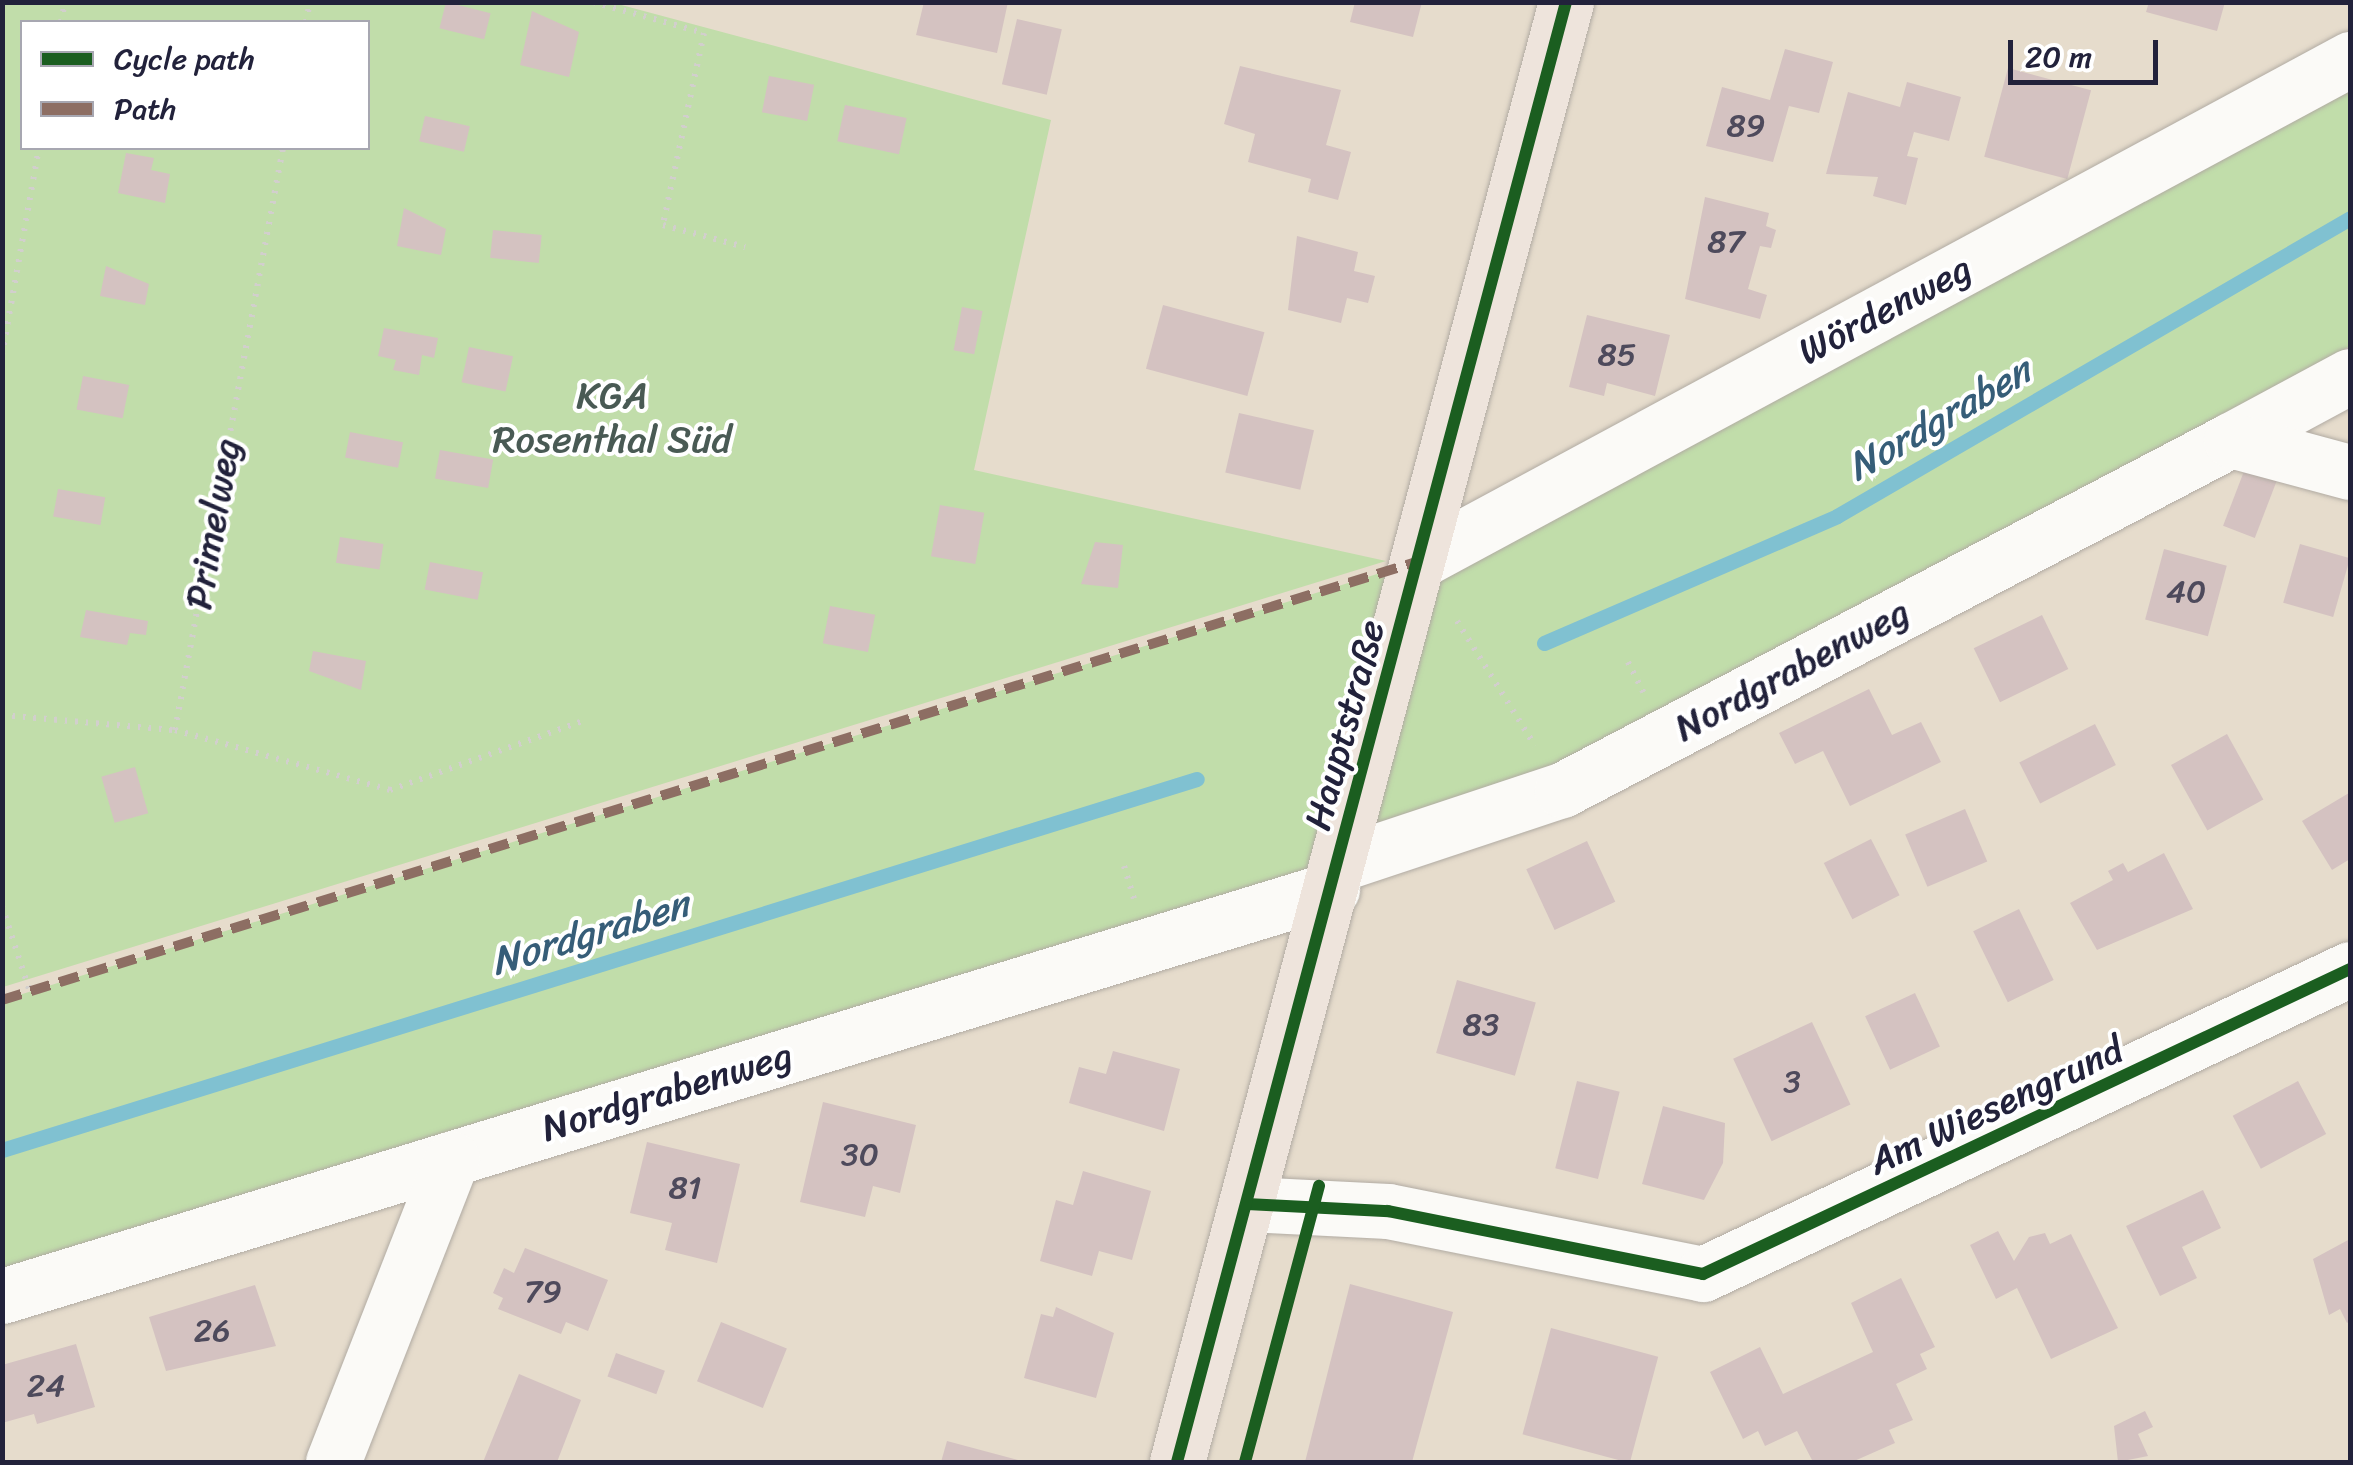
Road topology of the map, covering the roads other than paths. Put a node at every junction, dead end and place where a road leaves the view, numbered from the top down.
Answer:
1 (1566, 2) edge
2 (2350, 58) edge
3 (2350, 376) edge
4 (2231, 440) junction
5 (2350, 472) edge
6 (1419, 561) junction
7 (1335, 876) junction
8 (2350, 969) edge
9 (452, 1159) junction
10 (1248, 1204) junction
11 (2, 1296) edge
12 (333, 1462) edge
13 (1177, 1462) edge

1 - 6 main road, Hauptstraße
2 - 6 street, Wördenweg
3 - 4 street, Nordgrabenweg
4 - 5 street
4 - 7 street, Nordgrabenweg
6 - 7 main road, Hauptstraße
7 - 9 street, Nordgrabenweg
7 - 10 main road, Hauptstraße
8 - 10 street, Am Wiesengrund
9 - 11 street, Nordgrabenweg
9 - 12 street
10 - 13 main road, Hauptstraße

